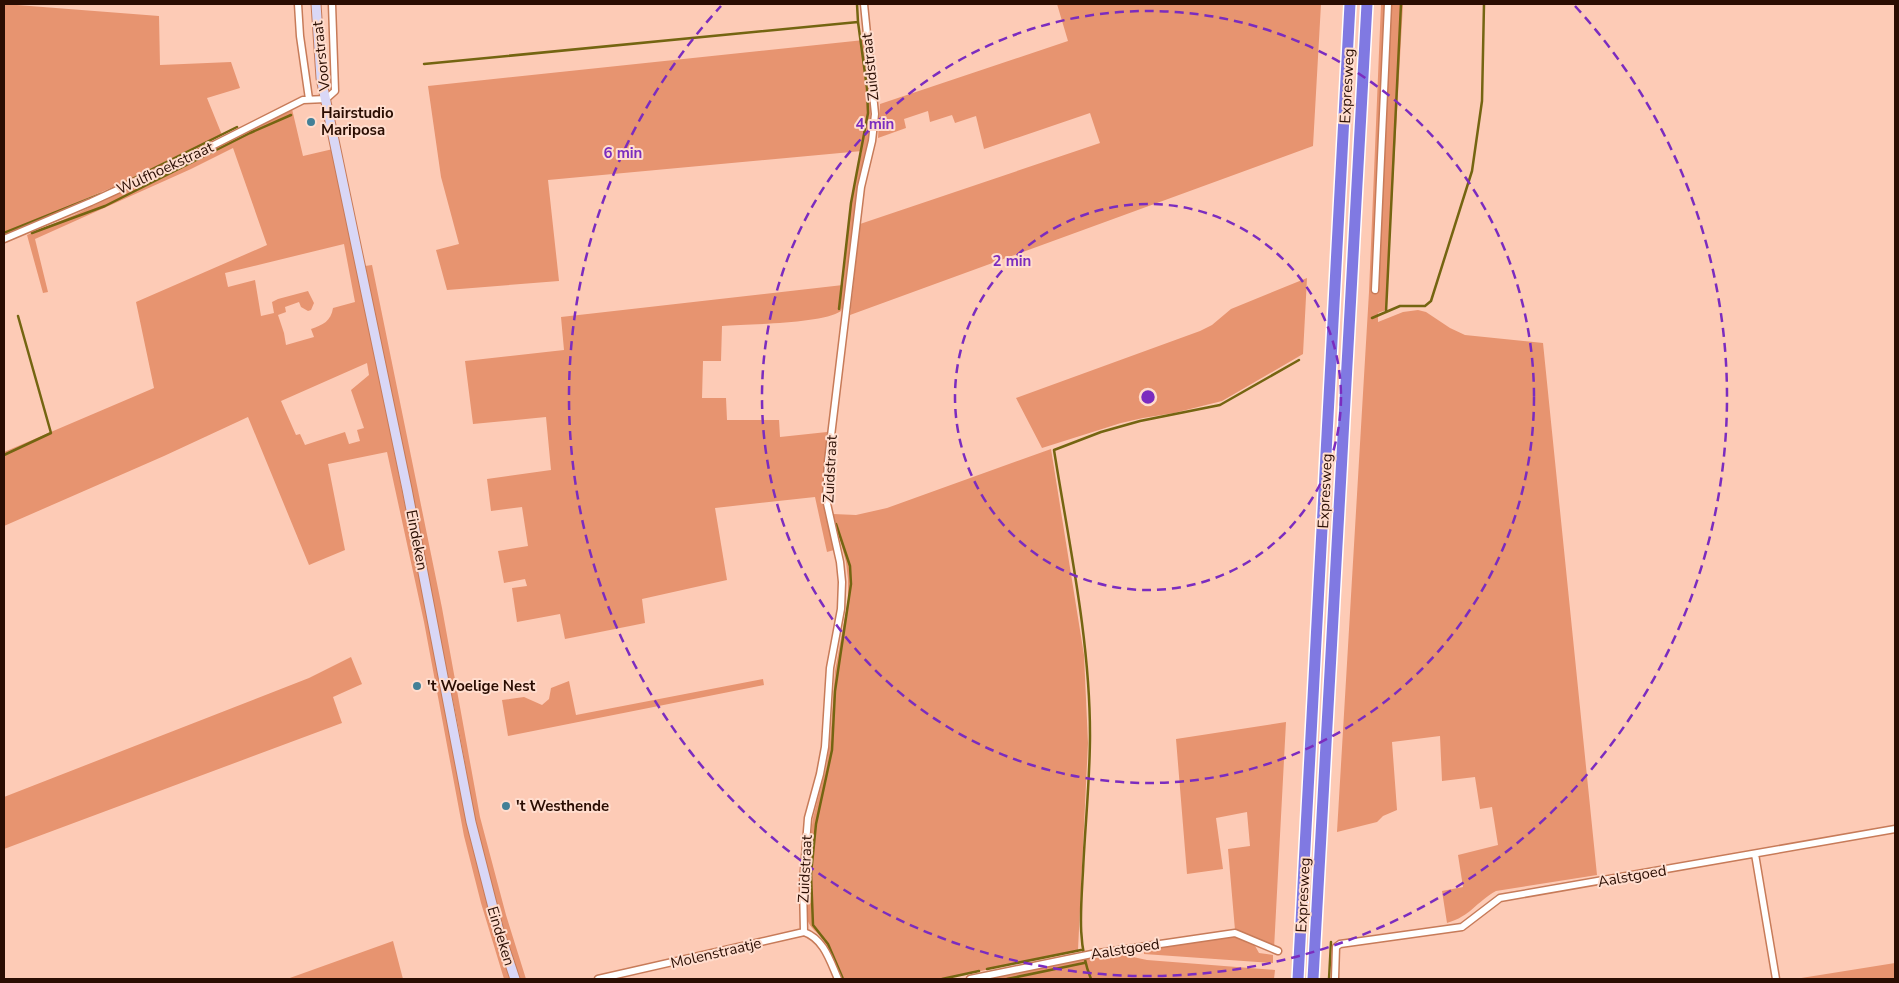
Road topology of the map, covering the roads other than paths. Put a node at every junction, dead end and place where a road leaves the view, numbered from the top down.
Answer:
1 (298, 4) edge
2 (316, 4) edge
3 (332, 4) edge
4 (864, 4) edge
5 (1350, 4) edge
6 (1367, 4) edge
7 (1388, 4) edge
8 (309, 99) junction
9 (326, 99) junction
10 (4, 239) edge
11 (1375, 290) dead end
12 (1895, 829) edge
13 (1755, 854) junction
14 (804, 932) junction
15 (1278, 951) dead end
16 (1335, 978) edge
17 (515, 979) edge
18 (598, 979) edge
19 (838, 979) edge
20 (970, 979) edge
21 (1298, 979) edge
22 (1314, 979) edge
23 (1776, 979) edge

1 - 8 street, Voorstraat
2 - 9 street, Voorstraat
3 - 9 street, Voorstraat
4 - 14 street, Zuidstraat
5 - 21 highway, Expresweg
6 - 22 highway, Expresweg
7 - 11 street
8 - 9 street, Wulfhoekstraat
8 - 10 street, Wulfhoekstraat
9 - 17 street, Eindeken
12 - 13 street, Aalstgoed
13 - 16 street, Aalstgoed
13 - 23 street
14 - 18 street, Molenstraatje
14 - 19 street
15 - 20 street, Aalstgoed

